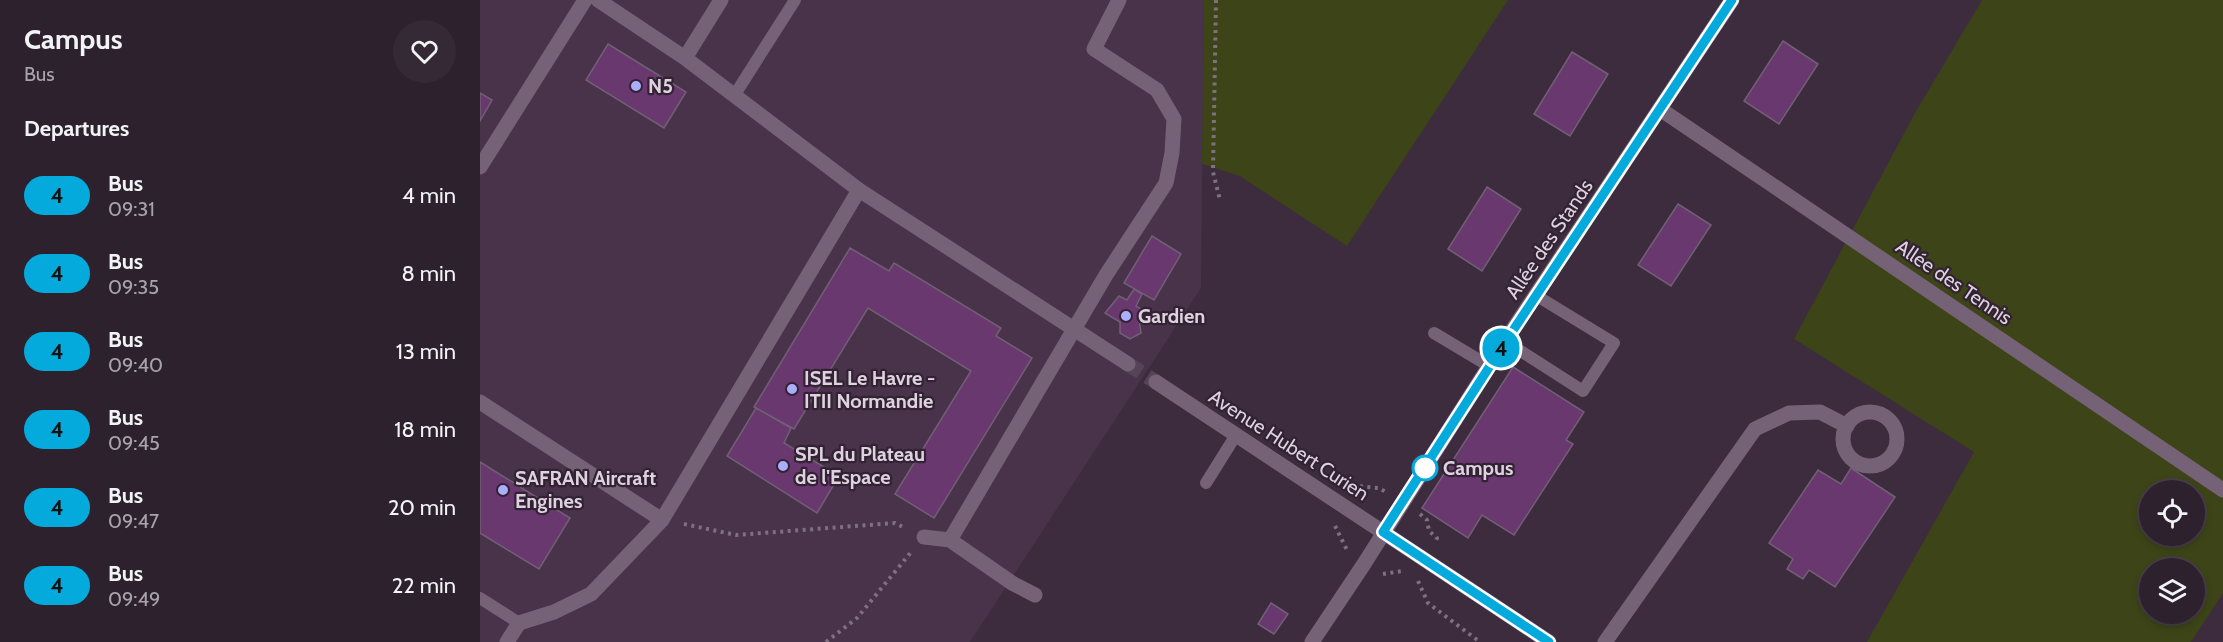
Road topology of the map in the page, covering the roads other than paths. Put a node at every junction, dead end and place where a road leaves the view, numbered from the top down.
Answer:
1 (585, 0) edge
2 (598, 0) edge
3 (721, 0) edge
4 (795, 0) edge
5 (1119, 0) edge
6 (1732, 0) edge
7 (685, 58) junction
8 (734, 96) junction
9 (1660, 109) junction
10 (480, 167) edge
11 (859, 189) junction
12 (1537, 296) junction
13 (1073, 330) junction
14 (1434, 333) dead end
15 (1506, 341) junction
16 (1128, 364) tunnel mouth
17 (1489, 366) junction
18 (1156, 382) tunnel mouth
19 (480, 402) edge
20 (1846, 426) dead end
21 (1236, 435) junction
22 (1206, 483) dead end
23 (2223, 490) edge
24 (662, 520) junction
25 (1383, 532) junction
26 (924, 537) road end
27 (950, 540) junction
28 (1035, 595) dead end
29 (480, 598) edge
30 (519, 623) junction
31 (507, 642) edge
32 (1312, 642) edge
33 (1549, 642) edge
34 (1605, 642) edge

1 - 10 street
2 - 7 street
3 - 7 street
4 - 8 lane
5 - 13 street
6 - 9 street, Allée des Stands
7 - 8 street
8 - 11 street
9 - 12 street, Allée des Stands
9 - 23 street, Allée des Tennis
11 - 13 street
11 - 24 street
12 - 15 street, Allée des Stands
12 - 15 lane
13 - 16 street
13 - 27 street
14 - 17 lane
15 - 17 street, Allée des Stands
17 - 25 street, Allée des Stands
18 - 21 street, Avenue Hubert Curien
19 - 24 street
20 - 34 street
21 - 22 lane
21 - 25 street, Avenue Hubert Curien
24 - 30 street
25 - 32 street, Allée des Stands
25 - 33 street, Avenue Hubert Curien
26 - 27 street
27 - 28 street
29 - 30 lane
30 - 31 street

